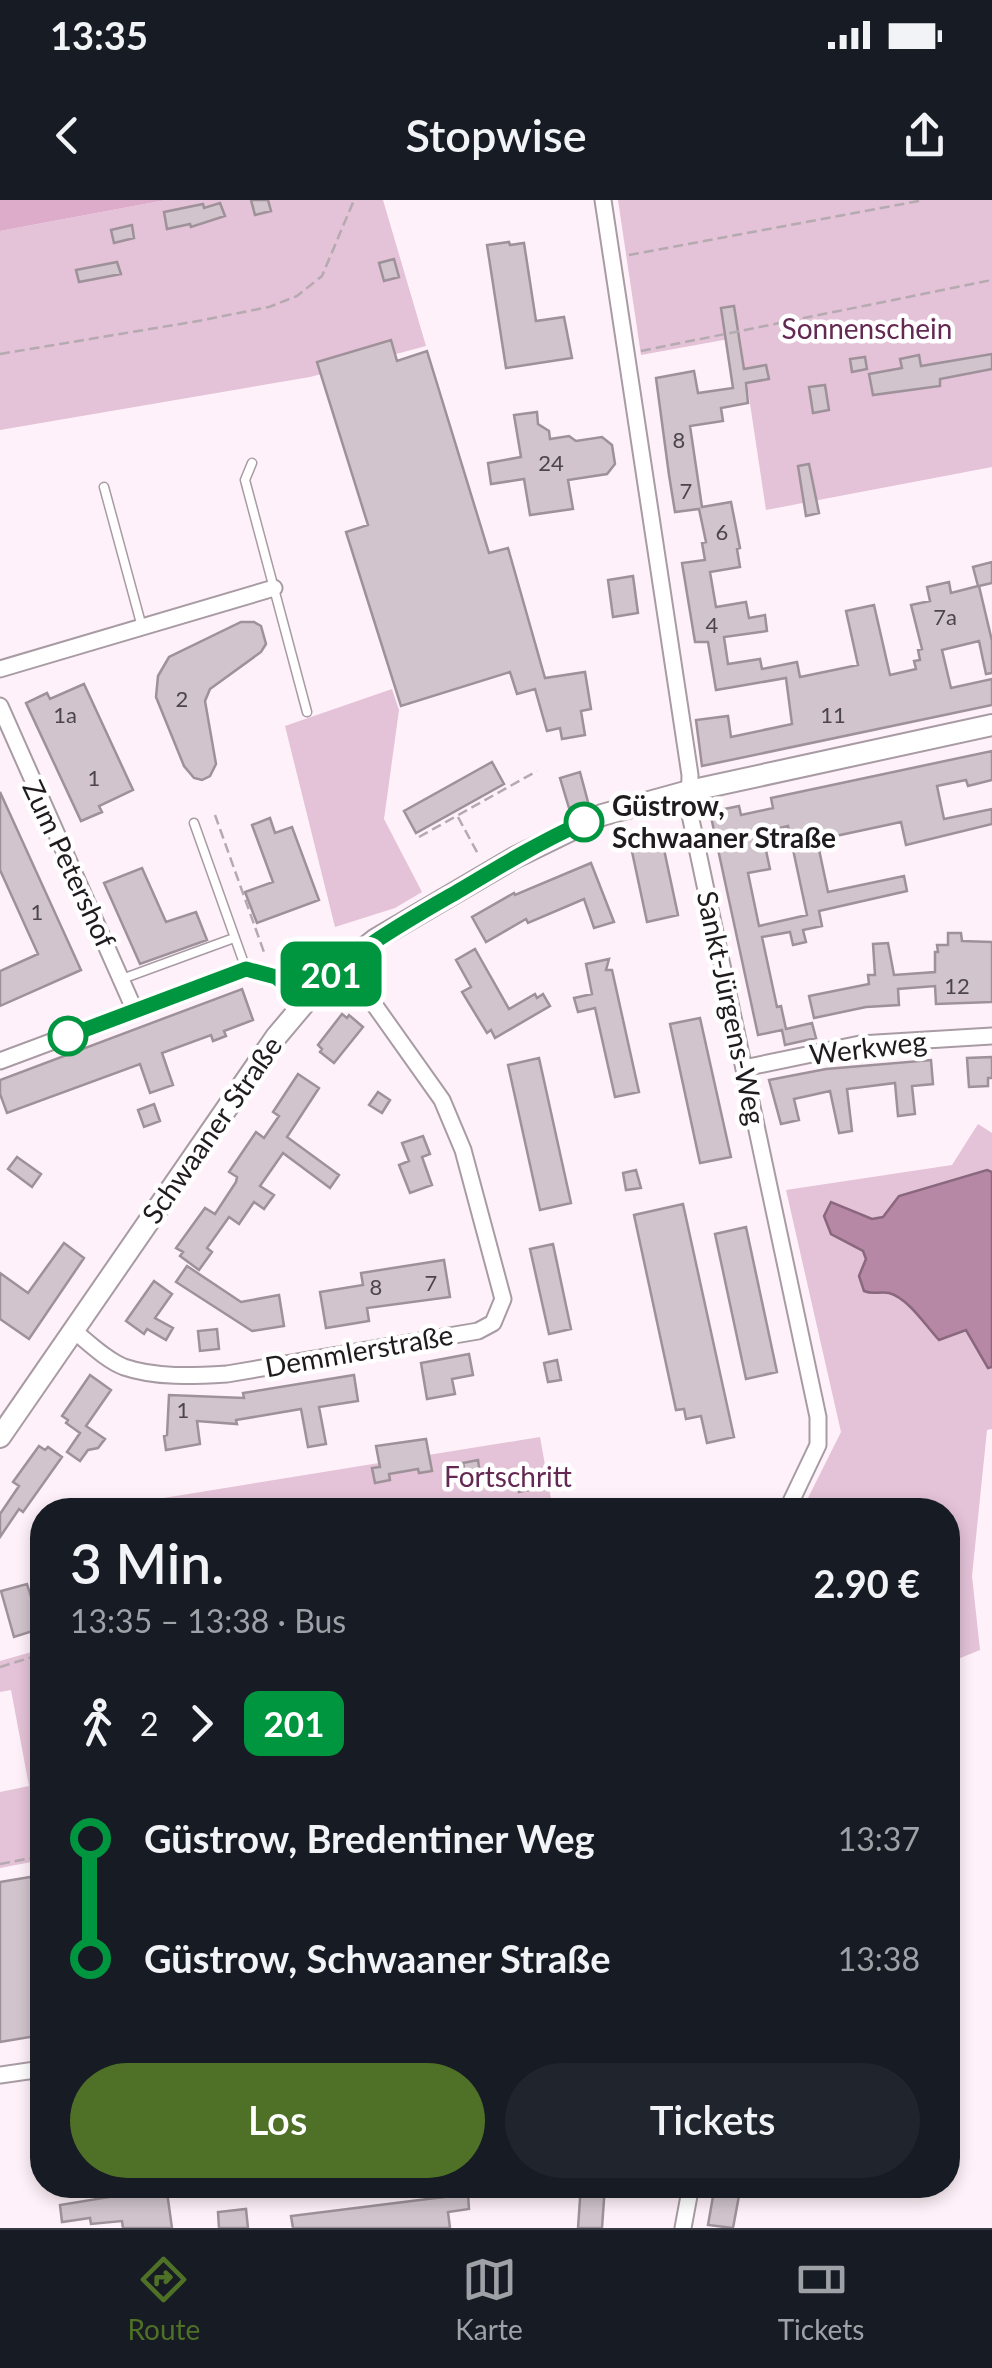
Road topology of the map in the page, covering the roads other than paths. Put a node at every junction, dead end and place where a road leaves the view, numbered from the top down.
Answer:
1 (603, 200) edge
2 (252, 463) dead end
3 (104, 486) dead end
4 (274, 588) junction
5 (142, 627) junction
6 (0, 670) edge
7 (307, 712) dead end
8 (1, 714) edge
9 (992, 725) edge
10 (689, 791) junction
11 (194, 823) dead end
12 (234, 938) junction
13 (344, 962) junction
14 (246, 969) junction
15 (122, 980) junction
16 (305, 1000) junction
17 (135, 1011) junction
18 (992, 1036) edge
19 (0, 1061) edge
20 (744, 1068) junction
21 (73, 1330) junction
22 (0, 1437) edge
23 (793, 1498) edge
24 (30, 2071) edge
25 (0, 2075) edge
26 (689, 2198) edge
27 (683, 2228) edge

1 - 10 street, Sankt-Jürgens-Weg
2 - 4 lane
3 - 5 lane
4 - 5 street
4 - 7 lane
5 - 6 street
8 - 15 street, Zum Petershof
9 - 10 main road, Schwaaner Straße
10 - 13 main road, Schwaaner Straße
10 - 20 street, Sankt-Jürgens-Weg
11 - 12 lane
12 - 14 lane
12 - 15 lane
13 - 16 main road, Schwaaner Straße
13 - 21 street, Demmlerstraße
14 - 16 street
14 - 17 street
15 - 17 street, Zum Petershof
16 - 21 main road, Schwaaner Straße
17 - 19 street
18 - 20 street, Werkweg
20 - 23 street, Sankt-Jürgens-Weg
21 - 22 main road, Schwaaner Straße
24 - 25 street
26 - 27 street

